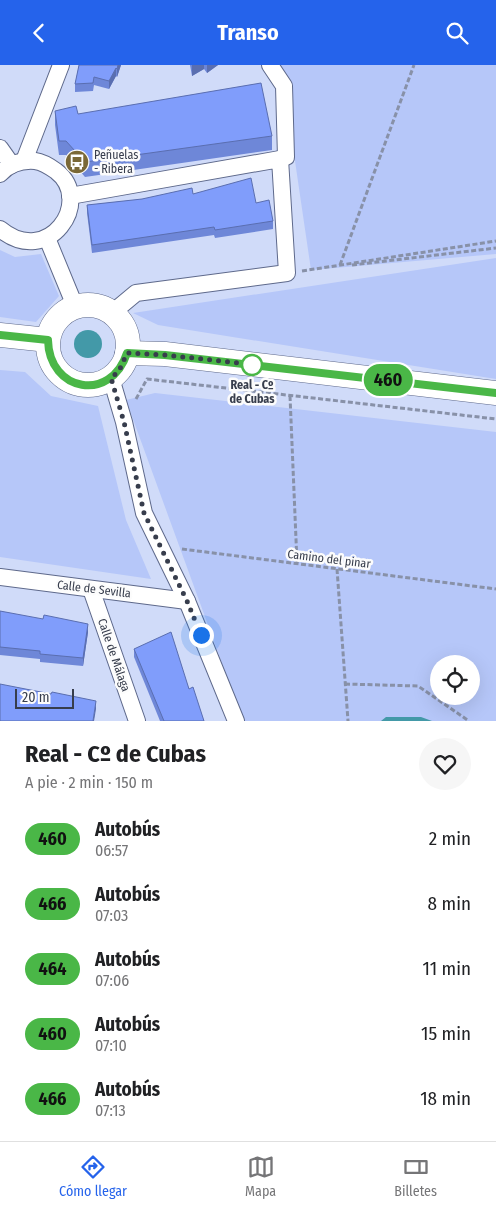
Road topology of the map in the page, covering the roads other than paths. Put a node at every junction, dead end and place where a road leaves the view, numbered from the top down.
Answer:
1 (60, 65) edge
2 (270, 65) edge
3 (0, 148) edge
4 (280, 159) junction
5 (12, 167) edge
6 (70, 196) junction
7 (0, 229) edge
8 (47, 238) junction
9 (75, 306) junction
10 (112, 313) junction
11 (0, 335) edge
12 (48, 340) junction
13 (127, 353) junction
14 (111, 378) junction
15 (496, 393) edge
16 (0, 577) edge
17 (91, 589) junction
18 (187, 601) junction
19 (137, 721) edge
20 (236, 721) edge

1 - 5 street
2 - 4 street
3 - 5 street
4 - 6 street
4 - 10 street
5 - 6 street
6 - 8 street
7 - 8 street
8 - 9 street
9 - 10 street
9 - 12 street
10 - 13 street
11 - 12 street
12 - 14 street
13 - 14 street
13 - 15 street
14 - 18 street
16 - 17 street, Calle de Sevilla
17 - 18 street, Calle de Sevilla
17 - 19 street, Calle de Málaga
18 - 20 street

